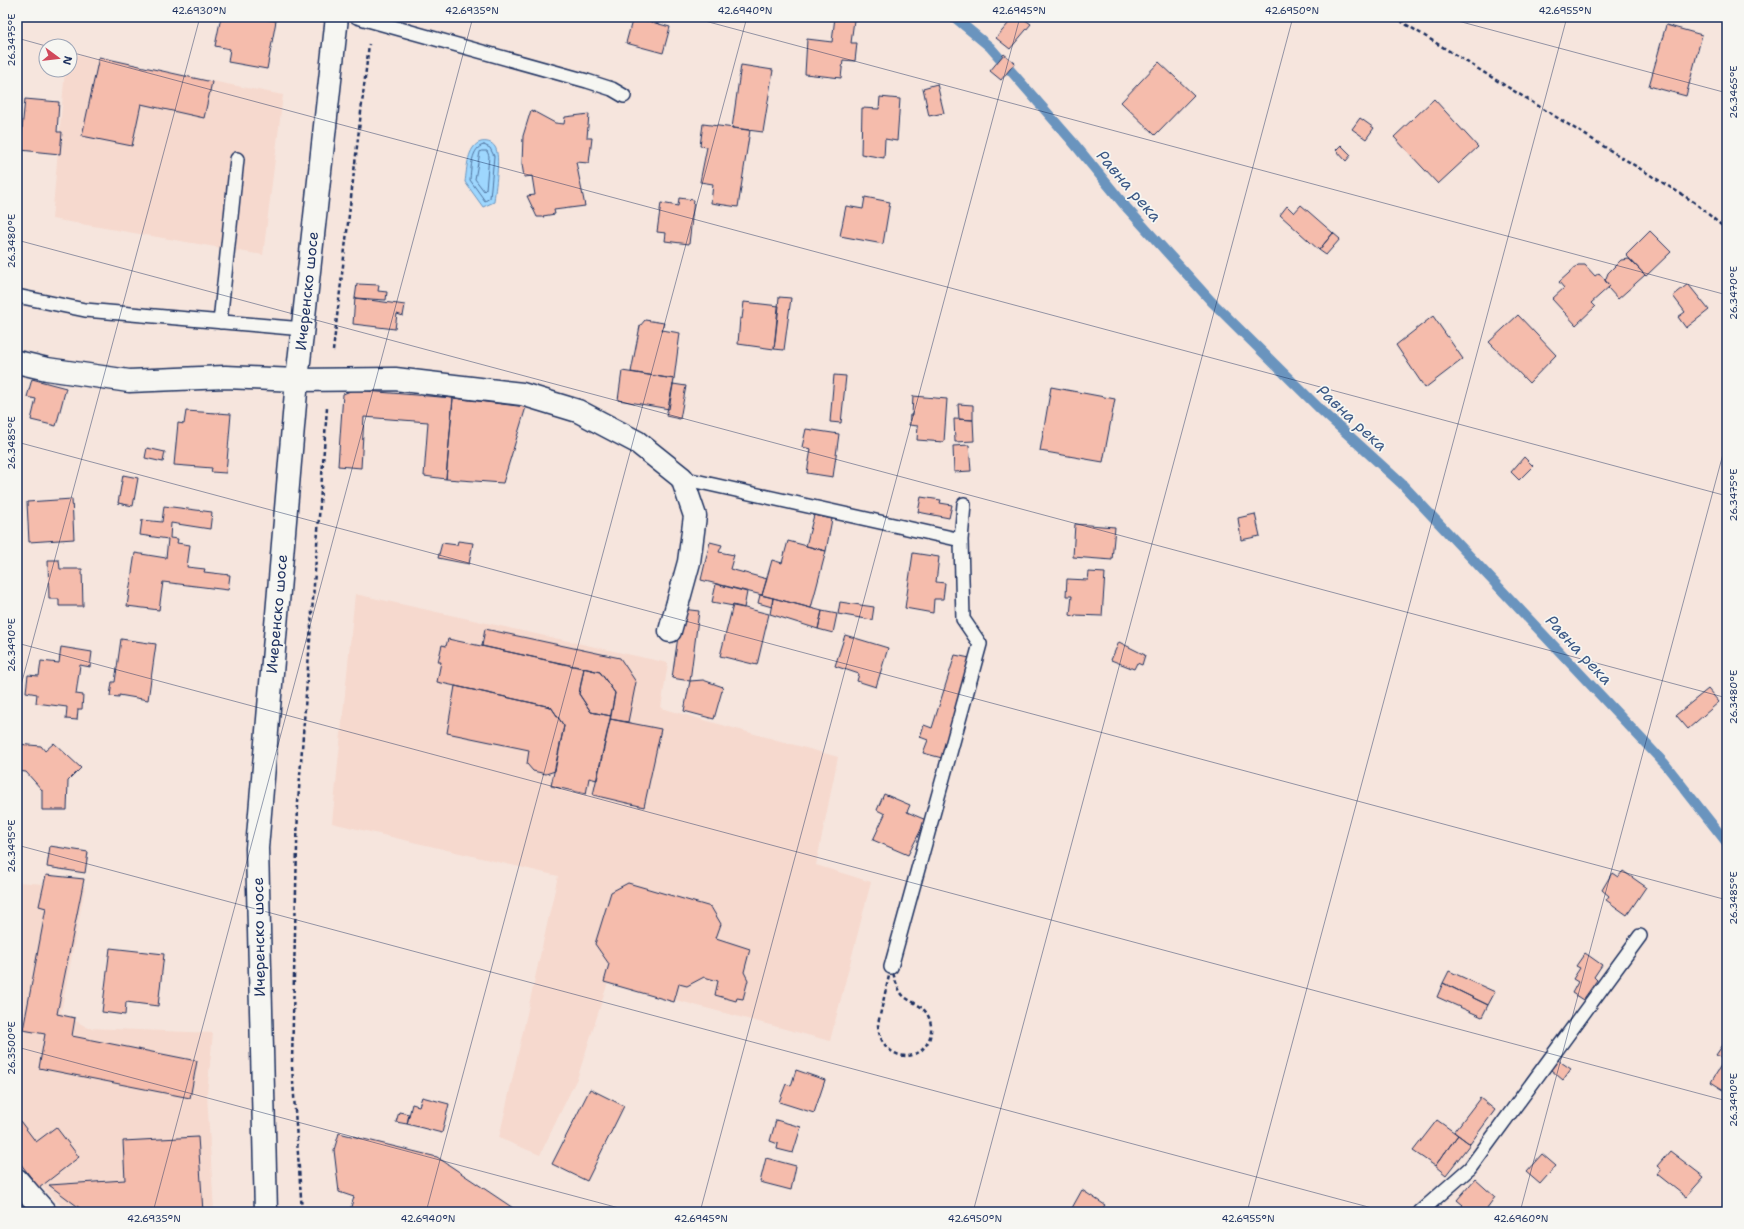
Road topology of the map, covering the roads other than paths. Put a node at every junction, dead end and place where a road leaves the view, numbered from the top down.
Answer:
1 (336, 17) edge
2 (357, 17) edge
3 (624, 96) dead end
4 (237, 158) dead end
5 (17, 296) edge
6 (220, 322) junction
7 (303, 329) junction
8 (17, 362) edge
9 (297, 380) junction
10 (682, 478) junction
11 (964, 504) dead end
12 (961, 540) junction
13 (670, 631) dead end
14 (1640, 936) dead end
15 (891, 967) road end
16 (17, 1180) edge
17 (45, 1212) edge
18 (266, 1212) edge
19 (1420, 1212) edge

1 - 7 street, Ичеренско шосе
2 - 3 lane
4 - 6 lane
5 - 6 lane
6 - 7 lane
7 - 9 street, Ичеренско шосе
8 - 9 street
9 - 10 street
9 - 18 street, Ичеренско шосе
10 - 12 lane
10 - 13 street
11 - 12 lane
12 - 15 lane
14 - 19 lane
16 - 17 street

